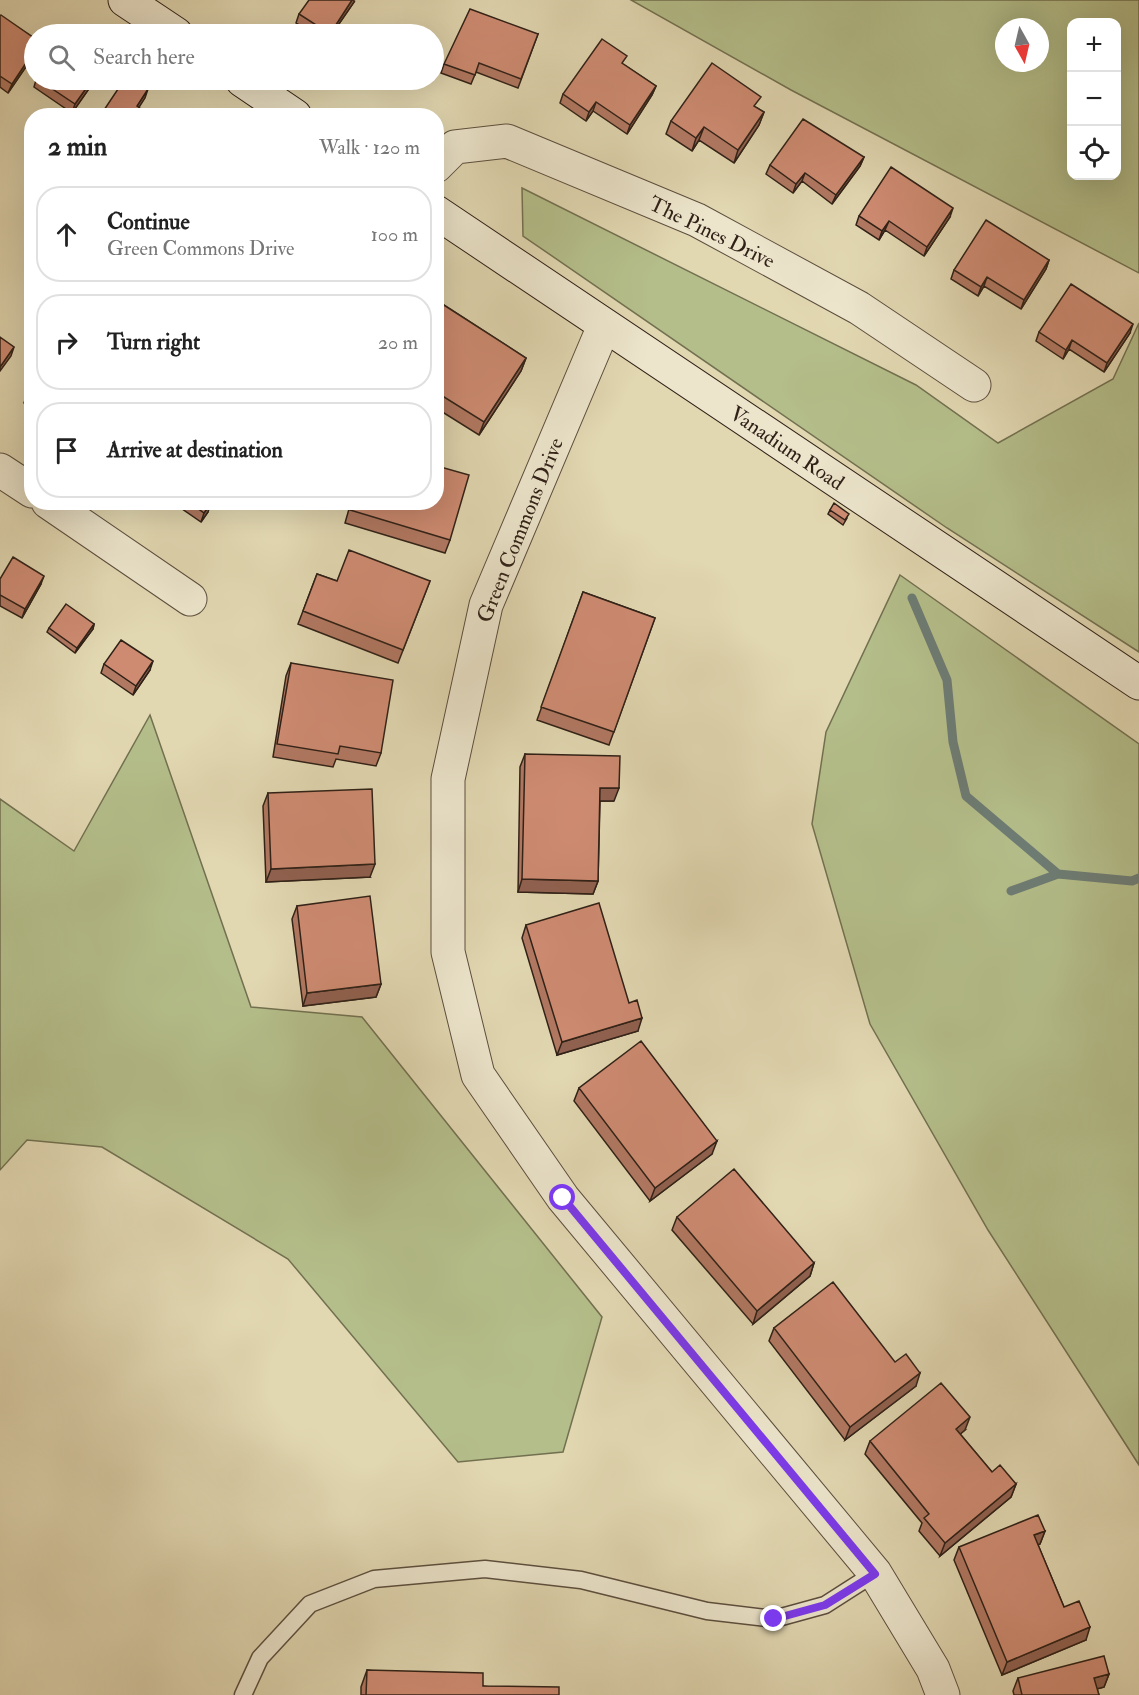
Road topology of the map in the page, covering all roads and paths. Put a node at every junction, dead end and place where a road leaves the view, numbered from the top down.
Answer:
1 (125, 0) edge
2 (161, 24) edge
3 (257, 90) edge
4 (283, 108) edge
5 (444, 158) edge
6 (444, 217) edge
7 (604, 326) junction
8 (974, 385) dead end
9 (0, 470) edge
10 (24, 486) edge
11 (60, 510) edge
12 (190, 599) dead end
13 (1139, 683) edge
14 (875, 1574) junction
15 (243, 1695) edge
16 (943, 1695) edge

1 - 2 street
3 - 4 street
5 - 8 street, The Pines Drive
6 - 7 street, Vanadium Road
7 - 13 street, Vanadium Road
7 - 14 street, Green Commons Drive
9 - 10 street
11 - 12 street
14 - 15 lane
14 - 16 street, Green Commons Drive

